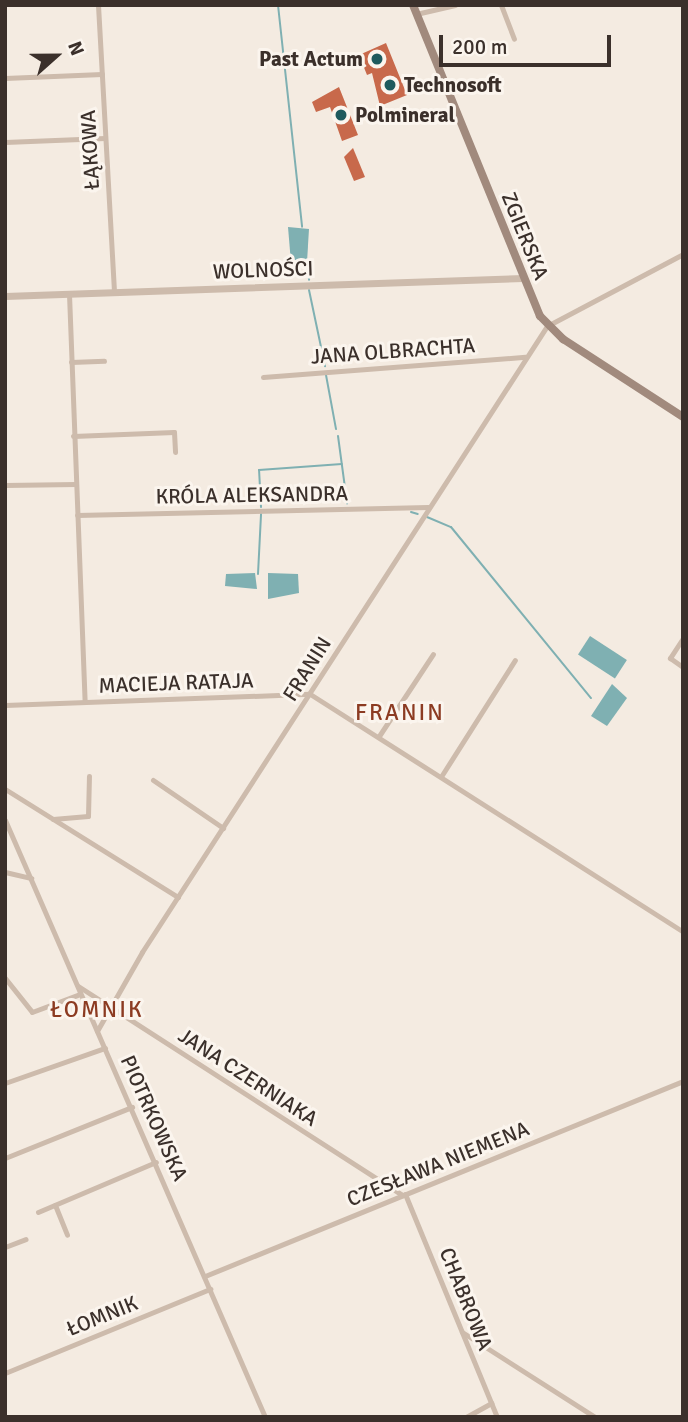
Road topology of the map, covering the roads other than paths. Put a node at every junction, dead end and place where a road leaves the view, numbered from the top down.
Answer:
1 (98, 5) edge
2 (455, 5) edge
3 (501, 5) edge
4 (414, 10) edge
5 (514, 39) dead end
6 (102, 74) junction
7 (5, 78) edge
8 (104, 138) junction
9 (5, 142) edge
10 (683, 254) edge
11 (523, 278) junction
12 (114, 293) junction
13 (69, 294) junction
14 (5, 296) edge
15 (547, 326) junction
16 (525, 357) junction
17 (104, 361) dead end
18 (71, 362) junction
19 (263, 377) dead end
20 (683, 417) edge
21 (73, 436) junction
22 (175, 452) dead end
23 (76, 484) junction
24 (5, 485) edge
25 (428, 507) junction
26 (77, 515) junction
27 (683, 638) edge
28 (433, 654) dead end
29 (515, 660) dead end
30 (683, 667) edge
31 (310, 694) junction
32 (85, 702) junction
33 (5, 705) edge
34 (379, 736) junction
35 (442, 775) junction
36 (89, 776) dead end
37 (153, 780) dead end
38 (5, 789) edge
39 (53, 819) junction
40 (5, 820) edge
41 (223, 828) junction
42 (5, 872) edge
43 (31, 878) junction
44 (178, 897) junction
45 (683, 932) edge
46 (5, 978) edge
47 (77, 985) junction
48 (80, 994) junction
49 (110, 1006) junction
50 (97, 1031) junction
51 (105, 1048) junction
52 (683, 1081) edge
53 (5, 1083) edge
54 (132, 1108) junction
55 (5, 1158) edge
56 (156, 1162) junction
57 (403, 1194) junction
58 (55, 1205) junction
59 (38, 1212) dead end
60 (67, 1235) dead end
61 (26, 1239) dead end
62 (5, 1247) edge
63 (205, 1276) junction
64 (210, 1289) junction
65 (462, 1332) junction
66 (5, 1373) edge
67 (491, 1403) junction
68 (265, 1417) edge
69 (466, 1417) edge
70 (497, 1417) edge
71 (595, 1417) edge

1 - 6 street, ŁĄKOWA
2 - 4 street
3 - 5 street
4 - 11 main road, ZGIERSKA
6 - 7 street
6 - 8 street, ŁĄKOWA
8 - 9 street
8 - 12 street, ŁĄKOWA
10 - 15 street
11 - 12 street, WOLNOŚCI
11 - 15 main road, ZGIERSKA
12 - 13 street, WOLNOŚCI
13 - 14 street, WOLNOŚCI
13 - 18 street
15 - 16 street, FRANIN
15 - 20 main road, ZGIERSKA
16 - 19 street, JANA OLBRACHTA
16 - 25 street, FRANIN
17 - 18 street
18 - 21 street
21 - 22 street
21 - 23 street
23 - 24 street
23 - 26 street
25 - 26 street, KRÓLA ALEKSANDRA
25 - 31 street, FRANIN
26 - 32 street
27 - 30 street
28 - 34 street
29 - 35 street
31 - 32 street, MACIEJA RATAJA
31 - 34 street
31 - 41 street, FRANIN
32 - 33 street, MACIEJA RATAJA
34 - 35 street
35 - 45 street
36 - 39 street
37 - 41 street
38 - 39 street
39 - 44 street
40 - 43 street, PIOTRKOWSKA
41 - 44 street, FRANIN
42 - 43 street
43 - 47 street, PIOTRKOWSKA
44 - 49 street, FRANIN
46 - 48 street
47 - 48 street, PIOTRKOWSKA
47 - 49 street, JANA CZERNIAKA
48 - 50 street, PIOTRKOWSKA
49 - 50 street, FRANIN
49 - 57 street, JANA CZERNIAKA
50 - 51 street, PIOTRKOWSKA
51 - 53 street
51 - 54 street, PIOTRKOWSKA
52 - 57 street, CZESŁAWA NIEMENA
54 - 55 street
54 - 56 street, PIOTRKOWSKA
56 - 58 street
56 - 63 street, PIOTRKOWSKA
57 - 63 street, CZESŁAWA NIEMENA
57 - 65 street, CHABROWA
58 - 59 street
58 - 60 street
61 - 62 street
63 - 64 street, PIOTRKOWSKA
64 - 66 street, ŁOMNIK
64 - 68 street, PIOTRKOWSKA
65 - 67 street, CHABROWA
65 - 71 street
67 - 69 street
67 - 70 street, CHABROWA

